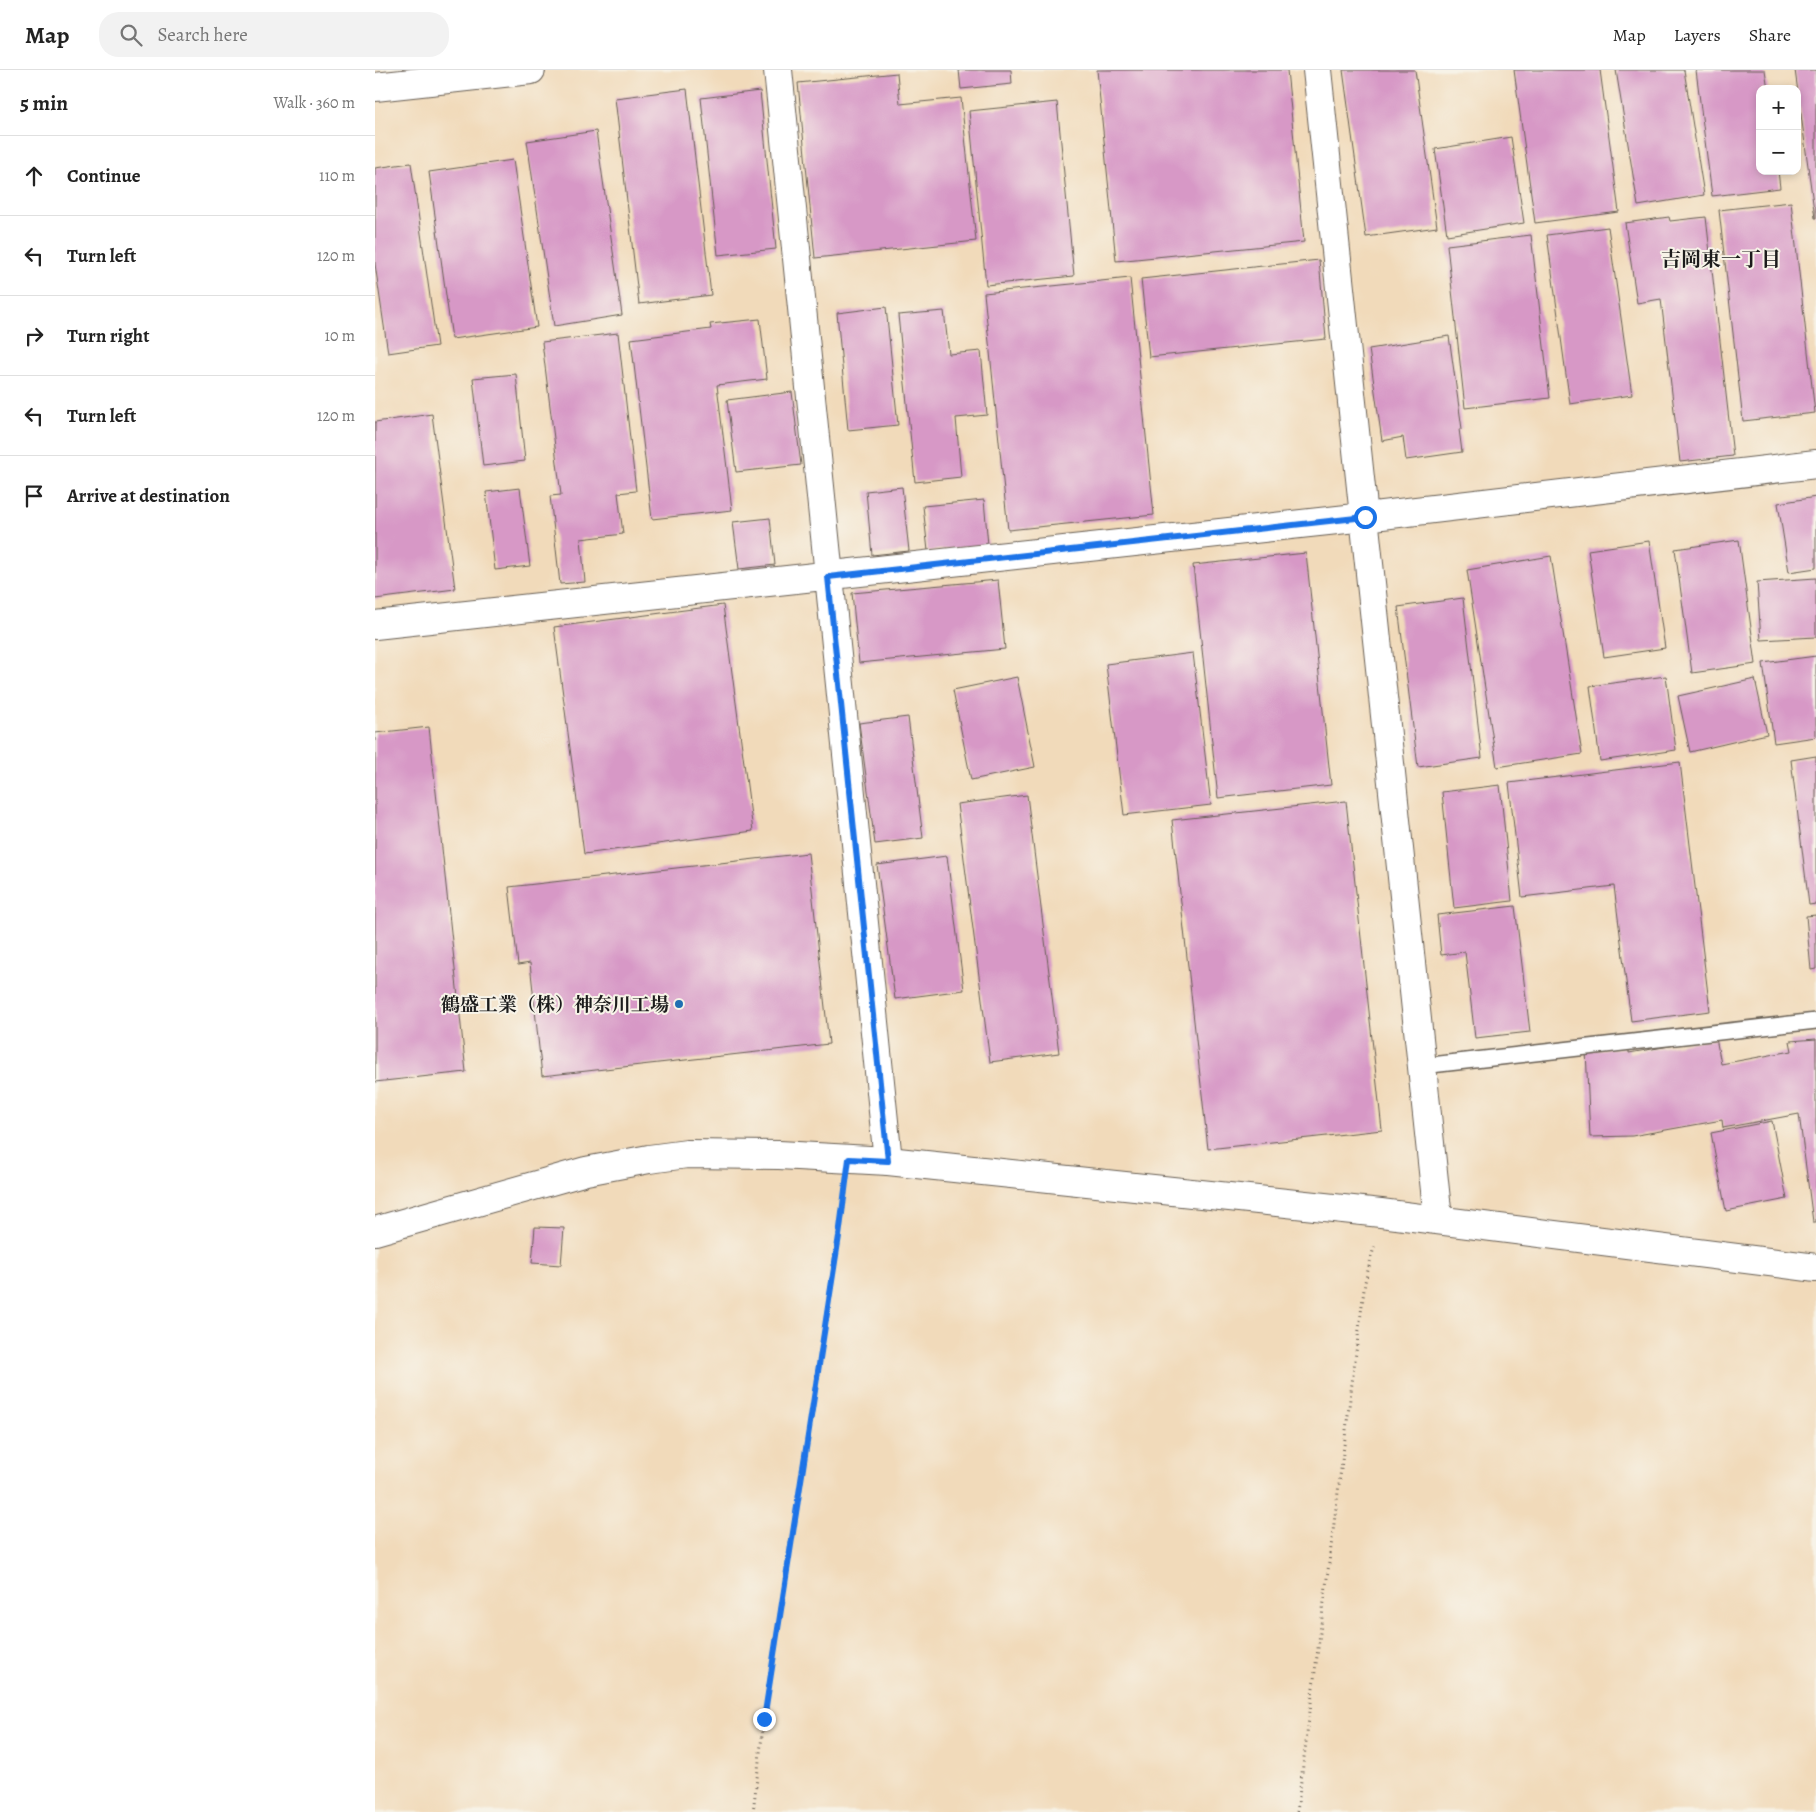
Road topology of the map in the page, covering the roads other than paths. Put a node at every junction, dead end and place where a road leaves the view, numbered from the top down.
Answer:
1 (531, 70) edge
2 (778, 70) edge
3 (1317, 70) edge
4 (375, 87) edge
5 (1816, 464) edge
6 (1365, 517) junction
7 (828, 577) junction
8 (375, 625) edge
9 (1816, 1021) edge
10 (1422, 1066) junction
11 (888, 1161) junction
12 (1438, 1219) junction
13 (375, 1231) edge
14 (1816, 1268) edge

1 - 4 street
2 - 7 street
3 - 6 street
5 - 6 street
6 - 7 street
6 - 10 street
7 - 8 street
7 - 11 street
9 - 10 lane
10 - 12 street
11 - 12 street
11 - 13 street
12 - 14 street

